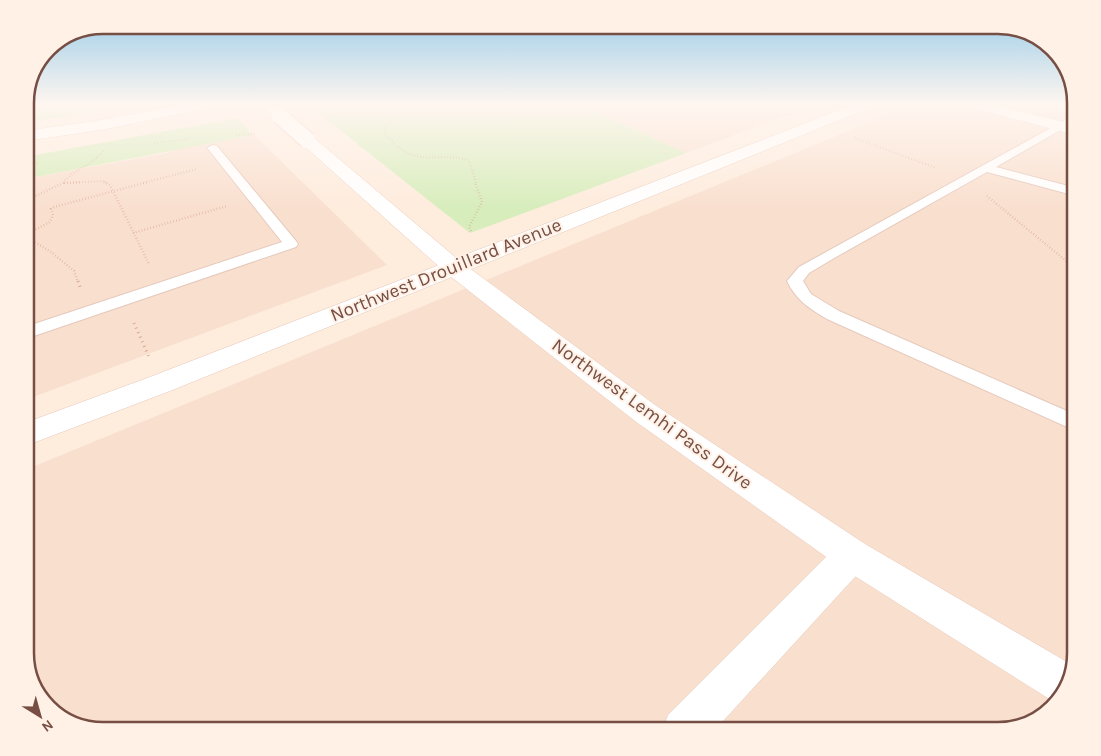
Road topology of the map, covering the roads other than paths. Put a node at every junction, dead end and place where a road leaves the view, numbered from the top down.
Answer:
1 (306, 139) edge
2 (777, 139) edge
3 (1036, 139) edge
4 (213, 148) dead end
5 (986, 168) junction
6 (1067, 190) edge
7 (453, 267) junction
8 (34, 330) edge
9 (1067, 419) edge
10 (34, 432) edge
11 (852, 555) junction
12 (1061, 682) edge
13 (693, 722) edge

1 - 7 street, Northwest Lemhi Pass Drive, bridge
2 - 7 street, Northwest Drouillard Avenue
3 - 5 lane
4 - 8 lane
5 - 6 lane
5 - 9 lane
7 - 10 street, Northwest Drouillard Avenue
7 - 11 street, Northwest Lemhi Pass Drive
11 - 12 street, Northwest Lemhi Pass Drive
11 - 13 street

